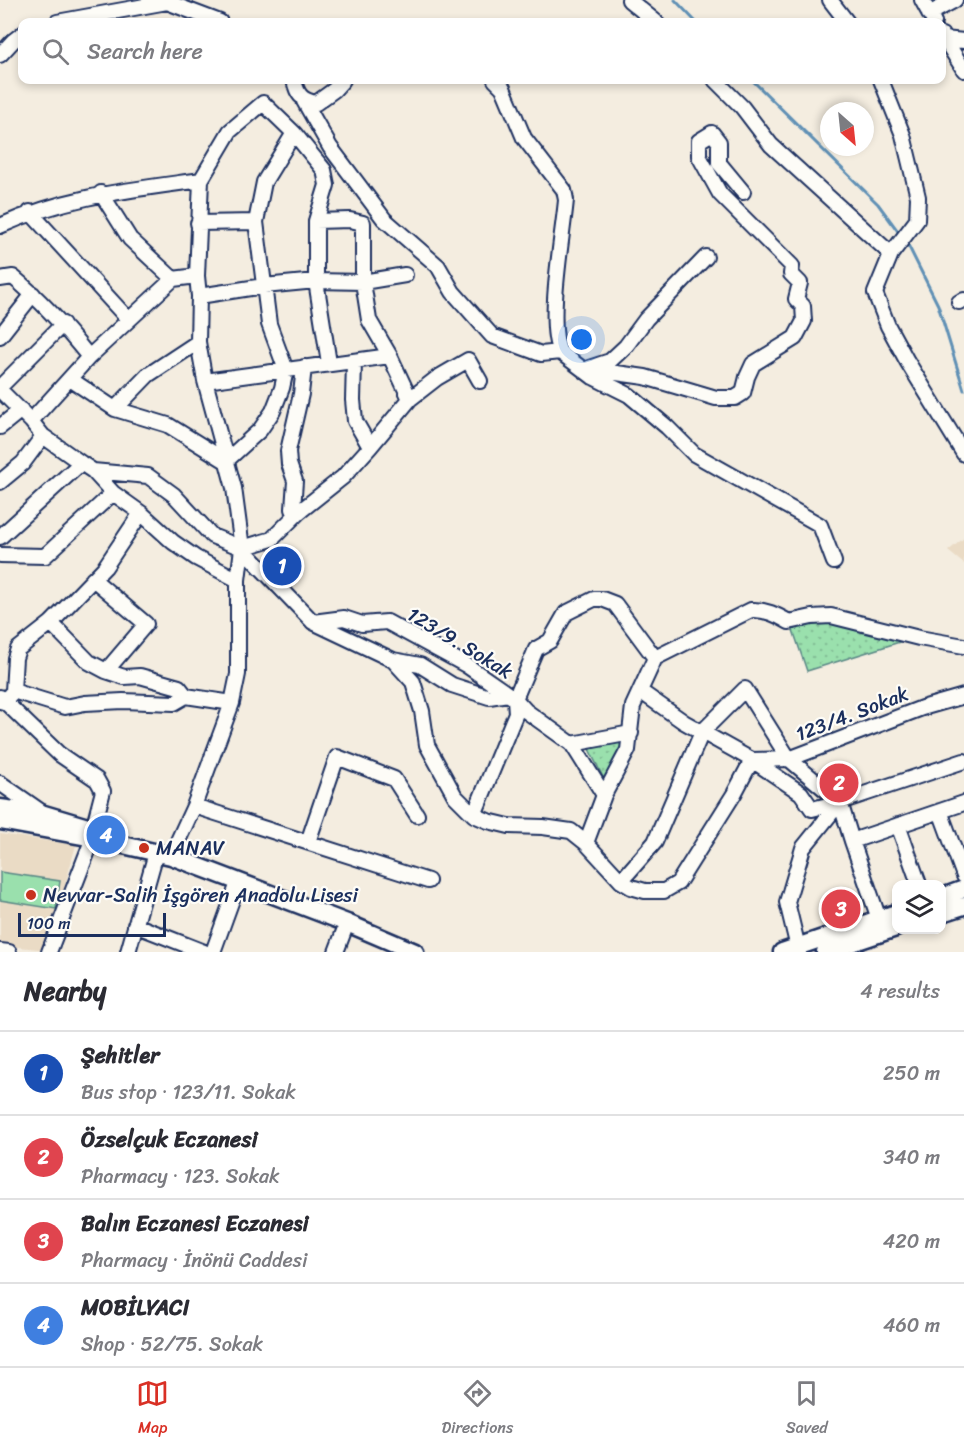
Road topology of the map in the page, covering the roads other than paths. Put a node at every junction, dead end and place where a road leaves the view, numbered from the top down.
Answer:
1 (629, 0) edge
2 (830, 0) edge
3 (922, 0) edge
4 (955, 0) edge
5 (143, 3) edge
6 (75, 18) edge
7 (209, 18) edge
8 (651, 18) edge
9 (844, 18) edge
10 (932, 18) edge
11 (18, 37) edge
12 (946, 38) edge
13 (964, 41) edge
14 (946, 42) edge
15 (0, 55) edge
16 (964, 70) edge
17 (295, 84) edge
18 (339, 84) edge
19 (499, 84) edge
20 (719, 84) edge
21 (883, 84) edge
22 (304, 101) junction
23 (294, 133) junction
24 (201, 180) junction
25 (743, 192) dead end
26 (101, 193) junction
27 (30, 212) junction
28 (316, 221) junction
29 (256, 222) junction
30 (198, 223) junction
31 (0, 226) edge
32 (891, 254) junction
33 (706, 256) dead end
34 (405, 275) dead end
35 (197, 276) junction
36 (0, 279) edge
37 (174, 279) junction
38 (316, 281) junction
39 (363, 282) junction
40 (264, 286) junction
41 (33, 294) junction
42 (199, 296) junction
43 (128, 319) junction
44 (63, 324) junction
45 (0, 336) edge
46 (198, 342) junction
47 (560, 352) junction
48 (390, 356) junction
49 (89, 357) junction
50 (354, 362) junction
51 (329, 363) junction
52 (304, 367) junction
53 (286, 370) junction
54 (588, 373) junction
55 (70, 379) junction
56 (205, 381) junction
57 (480, 381) dead end
58 (0, 389) edge
59 (410, 399) junction
60 (115, 409) junction
61 (26, 416) junction
62 (0, 427) edge
63 (43, 436) junction
64 (370, 447) junction
65 (964, 454) edge
66 (226, 461) junction
67 (81, 463) junction
68 (93, 471) junction
69 (0, 482) edge
70 (112, 493) junction
71 (141, 513) junction
72 (296, 515) junction
73 (0, 537) edge
74 (242, 548) junction
75 (0, 555) edge
76 (834, 562) dead end
77 (93, 579) junction
78 (238, 580) junction
79 (51, 622) junction
80 (313, 622) junction
81 (964, 646) edge
82 (655, 657) junction
83 (393, 660) junction
84 (106, 671) junction
85 (14, 691) junction
86 (640, 691) junction
87 (186, 696) junction
88 (512, 696) junction
89 (964, 696) edge
90 (1, 700) edge
91 (232, 703) junction
92 (702, 732) junction
93 (631, 733) junction
94 (573, 744) junction
95 (789, 759) junction
96 (752, 760) junction
97 (964, 761) edge
98 (0, 783) edge
99 (604, 795) junction
100 (840, 802) junction
101 (964, 803) edge
102 (194, 806) junction
103 (0, 808) edge
104 (940, 811) junction
105 (44, 814) junction
106 (417, 815) dead end
107 (474, 815) junction
108 (0, 821) edge
109 (897, 825) junction
110 (93, 833) junction
111 (852, 841) junction
112 (308, 842) junction
113 (586, 843) junction
114 (164, 855) junction
115 (964, 876) edge
116 (917, 880) edge
117 (428, 881) dead end
118 (621, 881) junction
119 (238, 883) junction
120 (964, 889) edge
121 (946, 896) edge
122 (964, 906) edge
123 (946, 912) edge
124 (892, 915) edge
125 (879, 919) junction
126 (347, 923) junction
127 (135, 925) junction
128 (892, 930) edge
129 (793, 950) edge
130 (0, 951) edge
131 (9, 952) edge
132 (49, 952) edge
133 (128, 952) edge
134 (204, 952) edge
135 (213, 952) edge
136 (336, 952) edge
137 (415, 952) edge
138 (825, 952) edge

1 - 8 street
2 - 9 street
3 - 10 street
4 - 10 street
5 - 6 street
5 - 7 street
11 - 15 street
12 - 13 street
14 - 16 street
17 - 22 street
18 - 22 street
19 - 47 street
20 - 32 street
21 - 32 street
22 - 47 street
23 - 24 street
23 - 28 street
23 - 29 street
24 - 26 street
24 - 30 street
25 - 54 street
26 - 27 street
26 - 37 street
27 - 31 street
27 - 43 street
28 - 38 street
28 - 39 street
29 - 30 street
29 - 40 street
30 - 35 street
32 - 65 street
33 - 54 street
34 - 39 street
35 - 37 street
35 - 42 street
36 - 41 street
37 - 43 street
38 - 39 street
38 - 40 street
38 - 51 street
39 - 48 street
40 - 42 street
40 - 53 street
41 - 44 street
41 - 45 street
42 - 46 street
43 - 49 street
44 - 49 street
44 - 58 street
46 - 56 street
46 - 60 street
47 - 54 street
48 - 50 street
48 - 59 street
49 - 55 street
50 - 51 street
50 - 64 street
51 - 52 street
52 - 53 street
52 - 72 street
53 - 56 street
53 - 66 street
54 - 76 street
55 - 60 street
55 - 61 street
56 - 66 street
57 - 59 street
58 - 61 street
59 - 64 street
60 - 66 street
61 - 62 street
61 - 63 street
63 - 67 street
63 - 69 street
64 - 72 street
66 - 74 street
67 - 68 street
67 - 73 street
68 - 70 street
68 - 74 street
70 - 71 street
70 - 75 street
71 - 77 street
71 - 78 street
72 - 74 street
74 - 78 street
74 - 80 street
77 - 79 street
77 - 84 street
78 - 91 street
79 - 84 street
79 - 85 street
80 - 83 street
80 - 88 street, 123/9. Sokak
81 - 82 street
82 - 86 street
82 - 88 street
83 - 88 street
83 - 107 street
84 - 87 street
85 - 87 street
85 - 90 street
86 - 92 street
86 - 93 street
87 - 91 street
88 - 94 street, 123/9. Sokak
88 - 107 street
89 - 95 street, 123/4. Sokak
90 - 110 street
91 - 102 street
92 - 95 street
92 - 96 street
92 - 118 street
93 - 94 street
93 - 99 street
94 - 99 street, 123/9. Sokak
95 - 96 street, 123/4. Sokak
95 - 100 street
96 - 100 street
96 - 118 street
97 - 100 street
98 - 105 street
99 - 113 street
100 - 111 street
100 - 129 street
101 - 104 street
102 - 112 street
102 - 114 street
103 - 105 main road
104 - 109 street
104 - 115 street
105 - 110 main road
106 - 112 street
107 - 113 street
108 - 110 main road
109 - 111 street
109 - 116 street
110 - 114 main road
110 - 132 street
111 - 125 street
112 - 117 street
113 - 118 street
114 - 119 main road
114 - 127 street
119 - 126 main road
119 - 135 street
120 - 121 main road
122 - 123 main road
124 - 125 main road
125 - 129 main road
126 - 136 street
126 - 137 main road
127 - 133 street
127 - 134 street
128 - 138 main road
130 - 131 street

